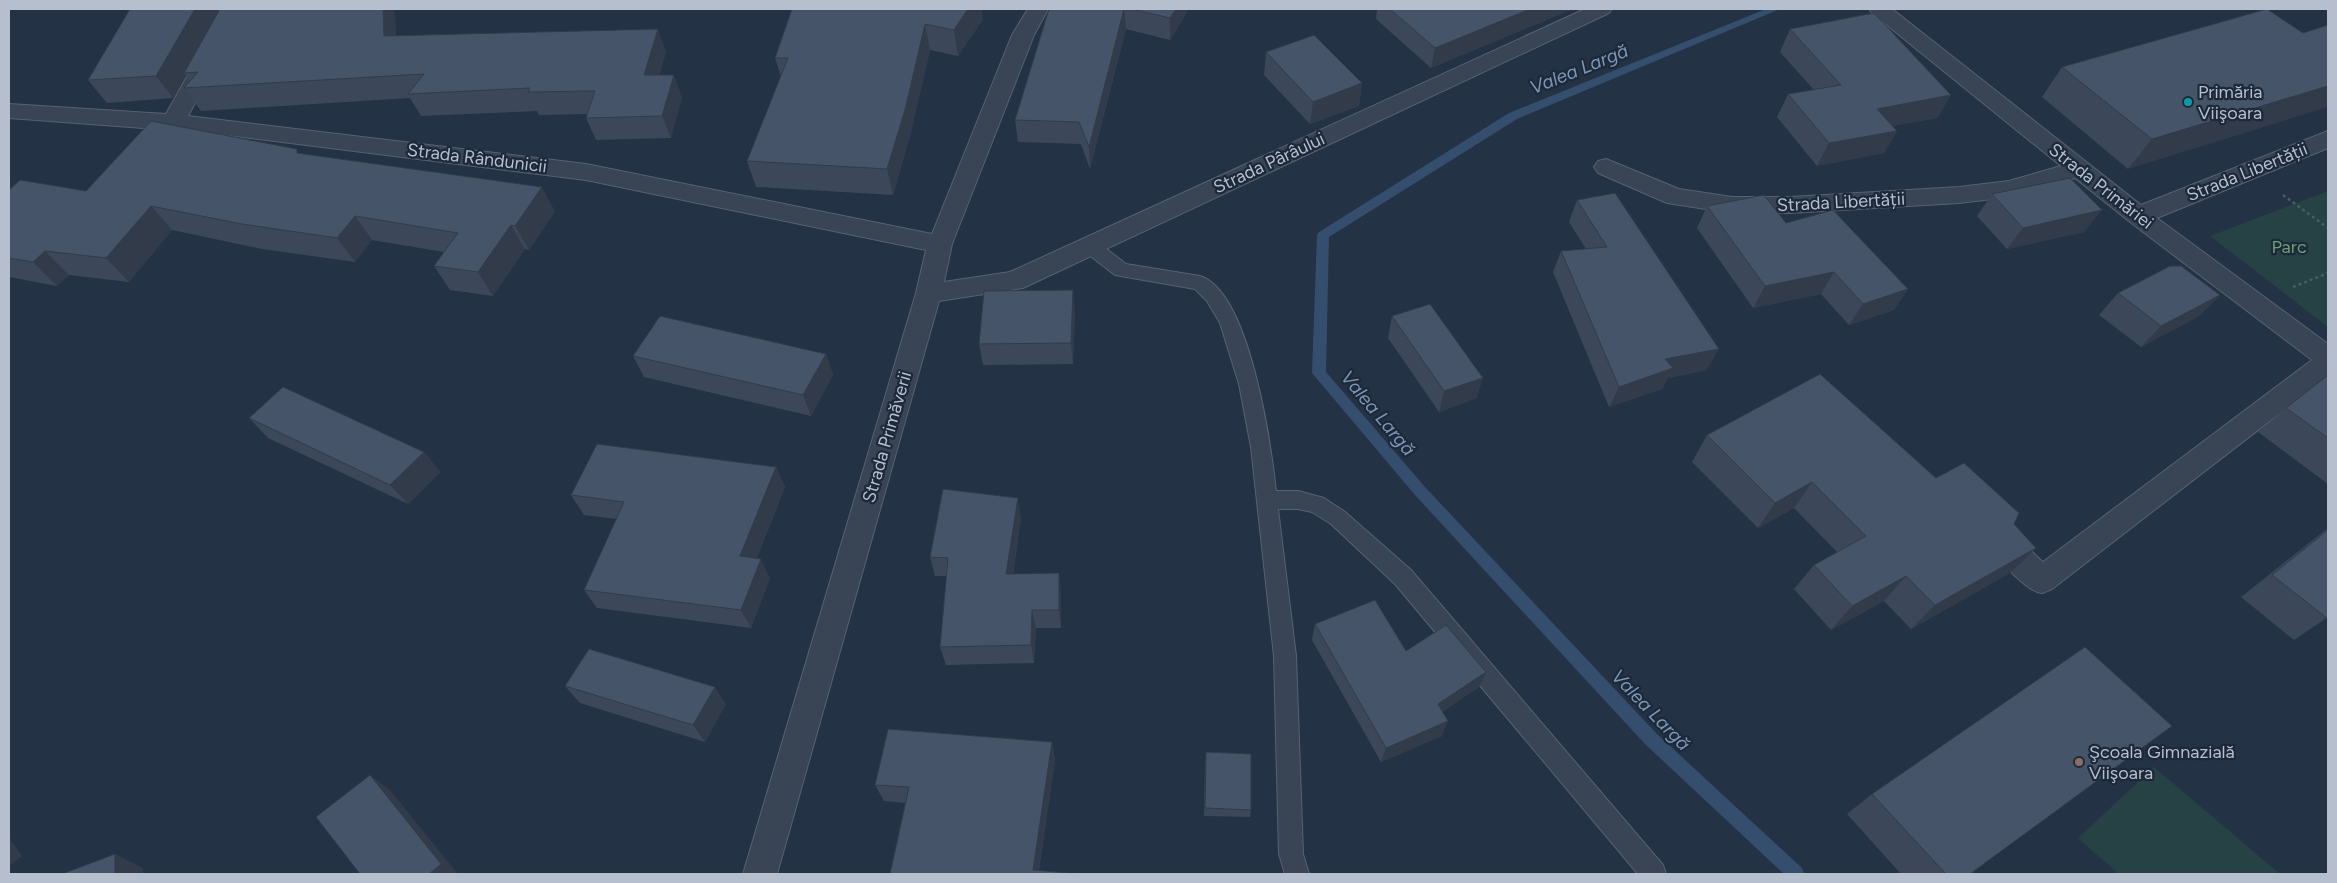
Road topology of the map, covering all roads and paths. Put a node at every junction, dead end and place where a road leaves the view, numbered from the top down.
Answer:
1 (235, 9) edge
2 (1038, 9) edge
3 (1602, 9) edge
4 (1879, 9) edge
5 (9, 112) edge
6 (173, 122) junction
7 (2328, 139) edge
8 (1606, 166) dead end
9 (2080, 169) junction
10 (2250, 171) junction
11 (2138, 216) junction
12 (2328, 228) edge
13 (940, 244) junction
14 (1090, 246) junction
15 (929, 293) junction
16 (2328, 358) edge
17 (2328, 362) edge
18 (1266, 500) junction
19 (2006, 548) edge
20 (760, 874) edge
21 (1296, 874) edge
22 (1654, 874) edge

1 - 6 street
2 - 13 street, Strada Primăverii
3 - 14 street, Strada Pârâului
4 - 9 street, Strada Primăriei
5 - 6 street, Strada Rândunicii
6 - 13 street, Strada Rândunicii
7 - 10 street, Strada Libertății
8 - 9 street, Strada Libertății
9 - 11 street, Strada Primăriei
10 - 11 street, Strada Libertății
10 - 12 path
11 - 16 street, Strada Primăriei
13 - 15 street, Strada Primăverii
14 - 15 street, Strada Pârâului
14 - 18 lane
15 - 20 street, Strada Primăverii
17 - 19 street
18 - 21 lane
18 - 22 lane

